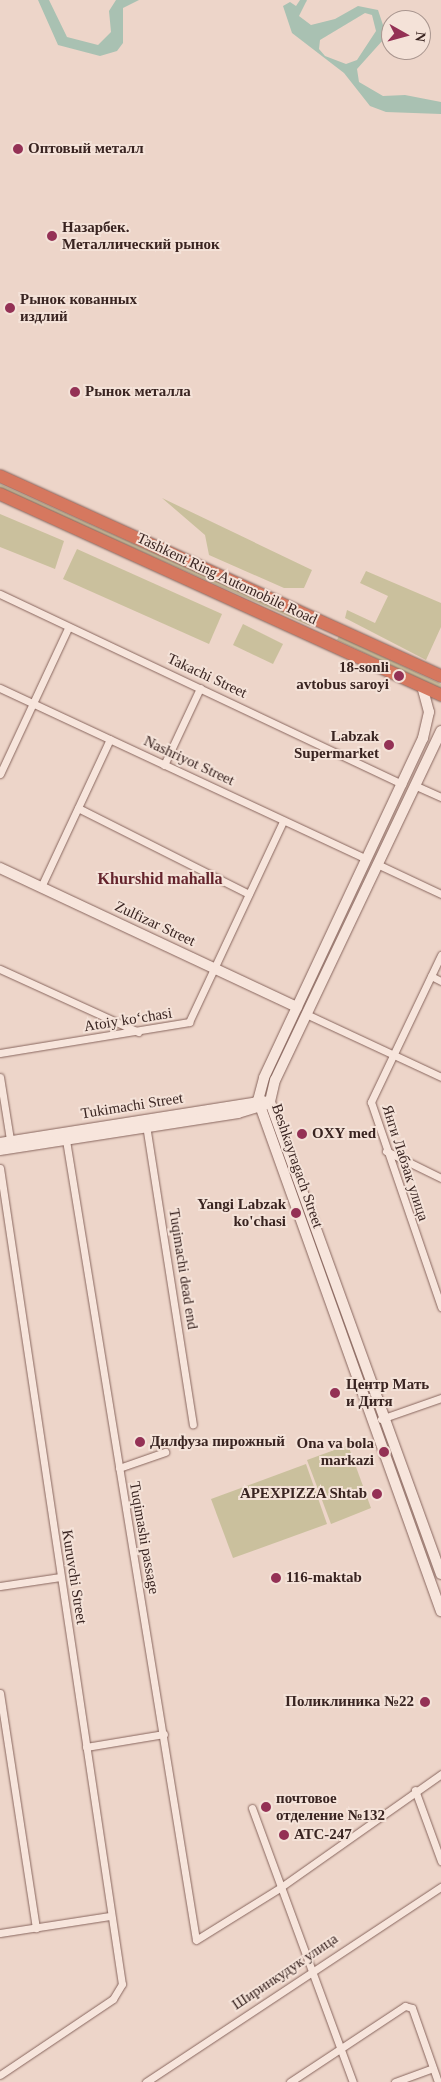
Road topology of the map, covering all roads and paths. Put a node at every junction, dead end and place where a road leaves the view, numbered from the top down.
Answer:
1 (0, 476) edge
2 (0, 494) edge
3 (0, 594) edge
4 (330, 625) junction
5 (68, 628) junction
6 (323, 641) junction
7 (441, 676) edge
8 (422, 686) junction
9 (0, 688) edge
10 (200, 688) junction
11 (441, 695) edge
12 (33, 703) junction
13 (441, 731) edge
14 (110, 739) junction
15 (419, 747) junction
16 (430, 752) junction
17 (164, 765) junction
18 (0, 774) edge
19 (402, 784) junction
20 (414, 785) junction
21 (441, 797) edge
22 (78, 808) junction
23 (283, 821) junction
24 (366, 859) junction
25 (377, 864) junction
26 (0, 868) edge
27 (41, 887) junction
28 (249, 894) junction
29 (441, 894) edge
30 (441, 955) edge
31 (214, 968) junction
32 (0, 969) edge
33 (431, 976) junction
34 (441, 981) edge
35 (297, 1007) junction
36 (306, 1014) junction
37 (139, 1032) junction
38 (0, 1053) edge
39 (393, 1054) junction
40 (0, 1077) edge
41 (441, 1077) edge
42 (270, 1102) junction
43 (258, 1105) junction
44 (146, 1124) junction
45 (66, 1140) junction
46 (7, 1144) edge
47 (0, 1150) edge
48 (386, 1151) junction
49 (0, 1168) edge
50 (441, 1178) edge
51 (4, 1227) edge
52 (441, 1308) edge
53 (441, 1398) edge
54 (384, 1418) junction
55 (373, 1422) junction
56 (193, 1424) dead end
57 (165, 1452) dead end
58 (118, 1468) junction
59 (441, 1574) edge
60 (60, 1577) junction
61 (0, 1586) edge
62 (441, 1611) edge
63 (0, 1693) edge
64 (164, 1734) junction
65 (86, 1747) junction
66 (441, 1774) edge
67 (415, 1790) junction
68 (252, 1808) dead end
69 (441, 1861) edge
70 (281, 1886) junction
71 (441, 1887) edge
72 (110, 1916) junction
73 (36, 1928) junction
74 (0, 1934) edge
75 (310, 1972) junction
76 (340, 2048) junction
77 (433, 2068) junction
78 (0, 2075) edge
79 (146, 2082) edge
80 (290, 2082) edge
81 (353, 2082) edge
82 (394, 2082) edge
83 (438, 2082) edge

1 - 4 highway, Tashkent Ring Automobile Road
2 - 6 highway, Tashkent Ring Automobile Road
3 - 5 street, Takachi Street
4 - 6 highway
4 - 7 highway, Tashkent Ring Automobile Road
5 - 10 street, Takachi Street
5 - 12 street
6 - 8 highway, Tashkent Ring Automobile Road
8 - 11 highway, Tashkent Ring Automobile Road
8 - 15 main road, Beshkayragach Street
9 - 12 street, Nashriyot Street
10 - 17 street
10 - 19 street, Takachi Street
12 - 14 street, Nashriyot Street
12 - 18 street
13 - 16 main road, Beshkayragach Street
14 - 17 street, Nashriyot Street
14 - 22 street
15 - 16 main road
15 - 19 main road, Beshkayragach Street
16 - 20 main road, Beshkayragach Street
17 - 23 street, Nashriyot Street
19 - 24 main road, Beshkayragach Street
20 - 21 street
20 - 25 main road, Beshkayragach Street
22 - 27 street
22 - 28 street
23 - 24 street, Nashriyot Street
23 - 28 street, Atoiy koʻchasi
24 - 35 main road, Beshkayragach Street
25 - 29 street
25 - 36 main road, Beshkayragach Street
26 - 27 main road, Zulfizar Street
27 - 31 main road, Zulfizar Street
28 - 31 street, Atoiy koʻchasi
30 - 33 street, Янги Лабзак улица
31 - 35 main road, Zulfizar Street
31 - 37 street, Atoiy koʻchasi
32 - 37 street
33 - 34 street
33 - 39 street, Янги Лабзак улица
35 - 43 main road, Beshkayragach Street
36 - 39 street
36 - 42 main road, Beshkayragach Street
37 - 38 street, Atoiy koʻchasi
39 - 41 street
39 - 48 street, Янги Лабзак улица
40 - 46 street
42 - 43 main road
42 - 54 main road, Beshkayragach Street
43 - 44 main road, Tukimachi Street
43 - 55 main road, Beshkayragach Street
44 - 45 main road, Tukimachi Street
44 - 46 main road, Tukimachi Street
44 - 56 street, Tuqimachi dead end
45 - 46 main road, Tukimachi Street
45 - 58 street, Tuqimashi passage
46 - 47 main road, Tukimachi Street
48 - 50 street
48 - 52 street, Янги Лабзак улица
49 - 51 street, Kuruvchi Street
51 - 60 street, Kuruvchi Street
53 - 54 street
54 - 55 street
54 - 59 main road, Beshkayragach Street
55 - 62 main road, Beshkayragach Street
57 - 58 street
58 - 64 street, Tuqimashi passage
60 - 61 street
60 - 65 street, Kuruvchi Street
63 - 73 street
64 - 65 street
64 - 70 street, Tuqimashi passage
65 - 72 street, Kuruvchi Street
66 - 67 street
67 - 69 street
67 - 70 street
68 - 70 street
70 - 75 street
71 - 75 street, Ширинкудук улица
72 - 73 street
72 - 78 street, Kuruvchi Street
73 - 74 street
75 - 76 street
75 - 79 street, Ширинкудук улица
76 - 77 street
76 - 80 street
76 - 81 street
77 - 82 street
77 - 83 street

